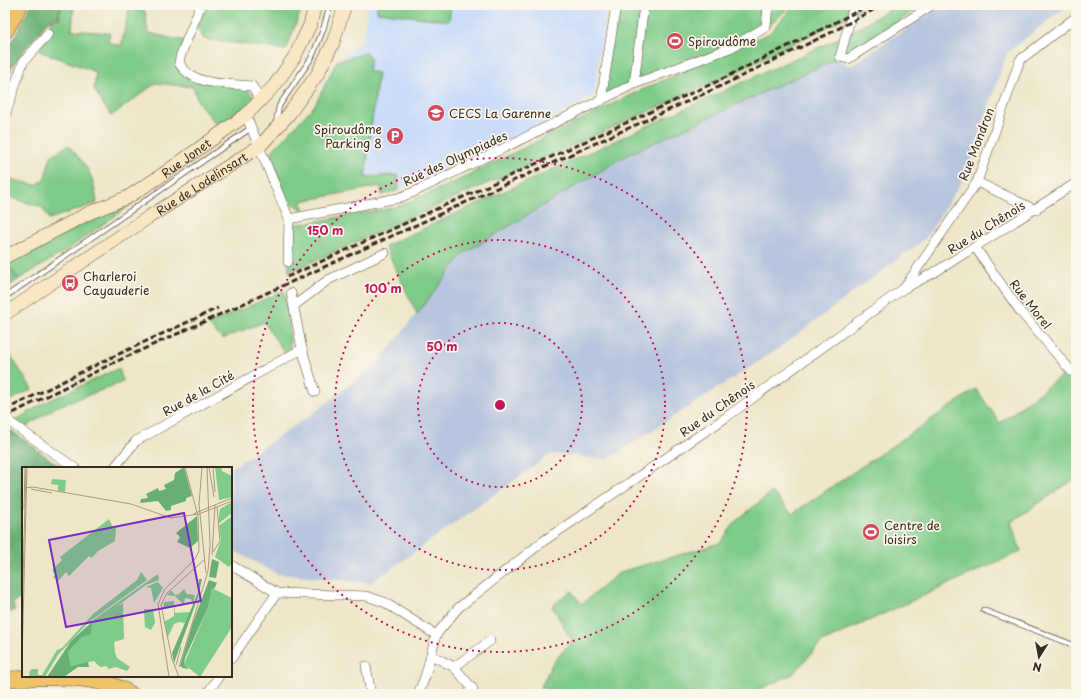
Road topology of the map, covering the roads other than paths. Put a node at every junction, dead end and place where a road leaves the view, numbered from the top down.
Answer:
1 (19, 5) edge
2 (201, 5) edge
3 (315, 5) edge
4 (330, 5) edge
5 (345, 5) edge
6 (616, 5) edge
7 (644, 5) edge
8 (768, 5) edge
9 (854, 5) edge
10 (932, 5) edge
11 (1076, 17) edge
12 (5, 30) edge
13 (48, 34) dead end
14 (634, 84) junction
15 (261, 101) junction
16 (601, 101) junction
17 (246, 115) junction
18 (5, 116) edge
19 (252, 128) junction
20 (276, 129) junction
21 (260, 146) junction
22 (977, 182) junction
23 (1076, 183) edge
24 (1036, 210) junction
25 (289, 219) junction
26 (975, 247) junction
27 (385, 253) dead end
28 (5, 257) edge
29 (288, 262) dead end
30 (902, 289) junction
31 (291, 293) dead end
32 (5, 297) edge
33 (294, 305) junction
34 (5, 314) edge
35 (302, 349) junction
36 (1072, 372) dead end
37 (315, 392) dead end
38 (5, 414) edge
39 (74, 467) edge
40 (115, 467) edge
41 (232, 566) edge
42 (277, 592) junction
43 (984, 610) dead end
44 (436, 635) junction
45 (490, 641) dead end
46 (1076, 646) edge
47 (431, 655) junction
48 (232, 658) edge
49 (366, 666) dead end
50 (454, 667) junction
51 (218, 677) edge
52 (5, 679) edge
53 (131, 694) edge
54 (207, 694) edge
55 (371, 694) edge
56 (418, 694) edge
57 (468, 694) edge

1 - 12 highway
2 - 15 street
3 - 15 street, Rue Jonet
4 - 20 lane
5 - 20 street, Rue de Lodelinsart
6 - 16 street
7 - 14 street
8 - 14 street, Rue des Olympiades
9 - 10 street
11 - 22 street, Rue Mondron
13 - 18 street
14 - 16 street, Rue des Olympiades
15 - 17 street, Rue Jonet
16 - 25 street, Rue des Olympiades
17 - 19 street
17 - 28 street, Rue Jonet
19 - 21 street
19 - 32 lane, Rue de Lodelinsart
20 - 21 street, Rue de Lodelinsart
21 - 25 street
21 - 34 street, Rue de Lodelinsart
22 - 24 street
22 - 30 street, Rue Mondron
23 - 24 street, Rue du Chênois
24 - 26 street, Rue du Chênois
25 - 29 street
26 - 30 street, Rue du Chênois
26 - 36 street, Rue Morel
27 - 33 street
30 - 44 street, Rue du Chênois
31 - 33 street
33 - 35 street
35 - 37 street
35 - 40 street, Rue de la Cité
38 - 39 street
41 - 42 street
42 - 44 street
42 - 48 street
43 - 46 lane
44 - 47 street, Rue du Chênois
45 - 50 street
47 - 50 street
47 - 56 street, Rue du Chênois
49 - 55 street
50 - 57 street
51 - 54 street
52 - 53 main road

